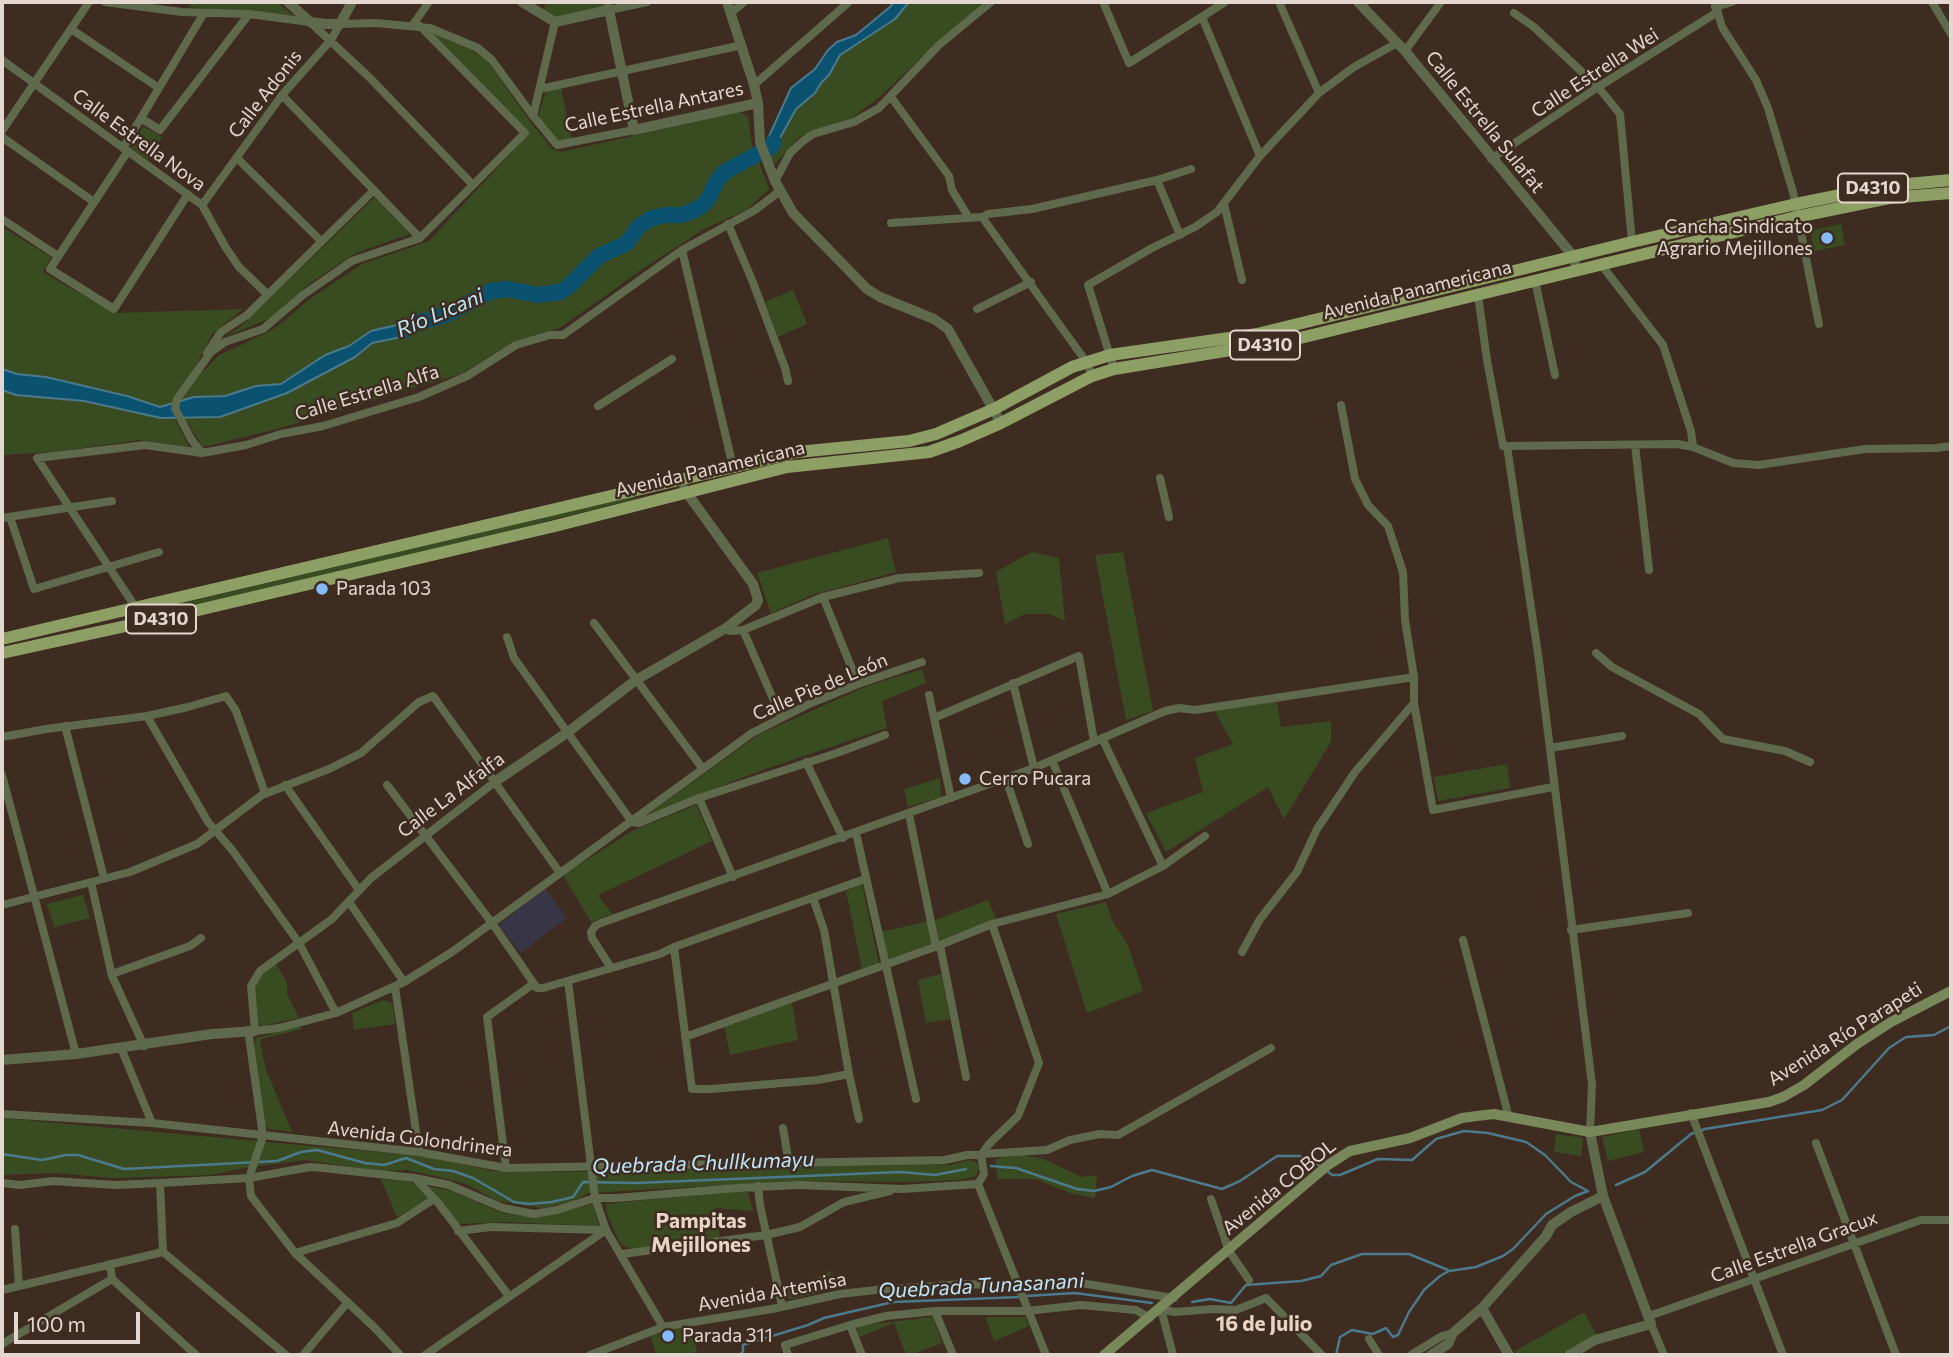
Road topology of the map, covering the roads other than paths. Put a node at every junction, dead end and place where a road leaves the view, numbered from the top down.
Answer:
1 (89, 2) edge
2 (105, 2) edge
3 (174, 2) edge
4 (288, 2) edge
5 (352, 2) edge
6 (429, 2) edge
7 (522, 2) edge
8 (647, 2) edge
9 (727, 2) edge
10 (744, 2) edge
11 (849, 2) edge
12 (991, 2) edge
13 (1103, 2) edge
14 (1225, 2) edge
15 (1279, 2) edge
16 (1358, 2) edge
17 (1441, 2) edge
18 (1732, 2) edge
19 (1932, 2) edge
20 (608, 6) edge
21 (1716, 8) edge
22 (182, 12) junction
23 (204, 13) junction
24 (1514, 13) dead end
25 (249, 14) junction
26 (730, 14) junction
27 (1202, 17) junction
28 (310, 22) junction
29 (555, 22) junction
30 (340, 24) junction
31 (416, 26) junction
32 (71, 29) junction
33 (1951, 34) edge
34 (331, 40) junction
35 (1397, 43) junction
36 (742, 45) junction
37 (1405, 51) junction
38 (2, 60) edge
39 (622, 69) junction
40 (34, 83) junction
41 (754, 85) junction
42 (1598, 87) junction
43 (159, 88) junction
44 (540, 89) junction
45 (1319, 93) junction
46 (282, 95) junction
47 (891, 97) junction
48 (758, 103) junction
49 (533, 116) junction
50 (141, 118) junction
51 (634, 130) junction
52 (2, 131) edge
53 (2, 137) edge
54 (125, 150) junction
55 (1260, 156) junction
56 (237, 158) junction
57 (1491, 159) junction
58 (1191, 169) dead end
59 (1157, 180) junction
60 (1951, 180) edge
61 (775, 181) junction
62 (473, 185) junction
63 (373, 190) junction
64 (780, 191) junction
65 (1951, 193) edge
66 (188, 194) junction
67 (94, 202) junction
68 (1224, 204) junction
69 (202, 205) junction
70 (1796, 210) junction
71 (982, 217) junction
72 (969, 218) junction
73 (2, 219) edge
74 (891, 223) dead end
75 (728, 224) junction
76 (1180, 235) junction
77 (420, 238) junction
78 (321, 241) junction
79 (1632, 242) junction
80 (682, 250) junction
81 (1597, 250) junction
82 (1573, 256) junction
83 (58, 257) junction
84 (1600, 264) junction
85 (1577, 270) junction
86 (1242, 280) dead end
87 (1535, 280) junction
88 (1031, 282) junction
89 (267, 294) junction
90 (1478, 295) junction
91 (977, 309) dead end
92 (1819, 324) dead end
93 (1110, 355) junction
94 (672, 359) dead end
95 (1087, 363) junction
96 (201, 365) junction
97 (1114, 369) junction
98 (1555, 375) dead end
99 (1092, 376) junction
100 (788, 381) dead end
101 (1341, 404) dead end
102 (598, 406) dead end
103 (994, 409) junction
104 (1001, 423) junction
105 (1635, 445) junction
106 (1503, 446) dead end
107 (1951, 446) edge
108 (1693, 447) junction
109 (202, 453) junction
110 (733, 467) junction
111 (681, 478) junction
112 (1160, 478) dead end
113 (648, 486) junction
114 (685, 493) junction
115 (112, 501) dead end
116 (652, 501) junction
117 (70, 508) junction
118 (6, 517) edge
119 (1168, 517) dead end
120 (159, 552) dead end
121 (109, 567) junction
122 (1649, 570) dead end
123 (979, 573) dead end
124 (823, 597) junction
125 (134, 609) junction
126 (594, 623) dead end
127 (138, 624) junction
128 (726, 628) junction
129 (743, 630) junction
130 (507, 637) dead end
131 (2, 639) edge
132 (2, 653) edge
133 (1596, 653) dead end
134 (922, 662) dead end
135 (1414, 677) junction
136 (636, 680) junction
137 (1013, 683) junction
138 (858, 684) junction
139 (929, 695) dead end
140 (1414, 703) junction
141 (147, 716) junction
142 (781, 717) junction
143 (934, 718) junction
144 (65, 726) junction
145 (568, 732) junction
146 (885, 735) dead end
147 (1622, 736) dead end
148 (2, 737) edge
149 (1098, 739) junction
150 (1550, 748) junction
151 (1052, 760) junction
152 (806, 762) junction
153 (1810, 762) dead end
154 (1034, 768) junction
155 (703, 769) junction
156 (2, 775) edge
157 (1006, 779) junction
158 (496, 781) junction
159 (285, 785) junction
160 (387, 785) dead end
161 (1553, 787) junction
162 (265, 793) junction
163 (699, 798) junction
164 (951, 798) junction
165 (909, 814) junction
166 (632, 822) junction
167 (216, 831) junction
168 (856, 833) junction
169 (425, 835) junction
170 (1205, 836) dead end
171 (844, 838) junction
172 (1028, 844) dead end
173 (1163, 866) junction
174 (560, 873) junction
175 (733, 877) junction
176 (104, 878) junction
177 (865, 879) junction
178 (91, 881) junction
179 (359, 890) junction
180 (1108, 894) junction
181 (34, 895) junction
182 (813, 898) junction
183 (349, 902) junction
184 (2, 905) edge
185 (1688, 914) dead end
186 (492, 923) junction
187 (992, 924) junction
188 (1571, 930) junction
189 (201, 938) dead end
190 (1463, 940) dead end
191 (299, 943) junction
192 (938, 946) junction
193 (674, 947) junction
194 (1242, 951) dead end
195 (884, 965) junction
196 (611, 968) junction
197 (112, 974) junction
198 (568, 981) junction
199 (833, 983) junction
200 (533, 984) junction
201 (399, 985) junction
202 (1951, 991) edge
203 (336, 1013) junction
204 (252, 1030) junction
205 (685, 1037) junction
206 (144, 1046) junction
207 (121, 1048) junction
208 (1271, 1048) dead end
209 (76, 1054) junction
210 (2, 1059) edge
211 (849, 1074) junction
212 (966, 1077) dead end
213 (916, 1099) dead end
214 (2, 1114) edge
215 (1509, 1118) junction
216 (859, 1119) dead end
217 (1692, 1119) junction
218 (152, 1123) junction
219 (783, 1128) dead end
220 (1590, 1132) junction
221 (263, 1136) junction
222 (1816, 1143) dead end
223 (419, 1152) junction
224 (981, 1155) junction
225 (789, 1164) junction
226 (506, 1168) junction
227 (592, 1168) junction
228 (249, 1178) junction
229 (415, 1178) junction
230 (2, 1183) edge
231 (160, 1183) junction
232 (978, 1184) junction
233 (758, 1186) junction
234 (903, 1189) junction
235 (1603, 1196) junction
236 (595, 1198) junction
237 (434, 1199) junction
238 (1211, 1199) dead end
239 (1951, 1220) edge
240 (15, 1229) dead end
241 (606, 1230) junction
242 (458, 1231) junction
243 (766, 1235) junction
244 (1854, 1245) junction
245 (1229, 1251) junction
246 (163, 1252) junction
247 (295, 1253) junction
248 (622, 1254) junction
249 (110, 1264) junction
250 (112, 1279) junction
251 (1249, 1280) dead end
252 (1754, 1280) junction
253 (19, 1286) junction
254 (2, 1290) edge
255 (1021, 1293) junction
256 (509, 1296) junction
257 (1174, 1298) junction
258 (348, 1302) junction
259 (782, 1306) junction
260 (1482, 1308) junction
261 (1161, 1309) junction
262 (935, 1311) junction
263 (1027, 1311) junction
264 (1150, 1318) junction
265 (1650, 1320) junction
266 (850, 1325) junction
267 (663, 1327) junction
268 (1453, 1333) junction
269 (1369, 1339) dead end
270 (2, 1344) edge
271 (196, 1355) edge
272 (286, 1355) edge
273 (303, 1355) edge
274 (400, 1355) edge
275 (425, 1355) edge
276 (590, 1355) edge
277 (788, 1355) edge
278 (862, 1355) edge
279 (953, 1355) edge
280 (1046, 1355) edge
281 (1104, 1355) edge
282 (1173, 1355) edge
283 (1322, 1355) edge
284 (1379, 1355) edge
285 (1411, 1355) edge
286 (1431, 1355) edge
287 (1509, 1355) edge
288 (1569, 1355) edge
289 (1664, 1355) edge
290 (1783, 1355) edge
291 (1896, 1355) edge

1 - 32 street
2 - 22 street, Calle Estrella Antares
3 - 22 street
4 - 28 street
5 - 30 street, Calle Adonis
6 - 31 street
7 - 29 street
8 - 20 street
9 - 26 street
10 - 26 street
11 - 41 street
12 - 47 street
13 - 27 street
14 - 27 street
15 - 45 street
16 - 35 street, Calle Estrella Sulafat
17 - 37 street
18 - 21 street, Calle Estrella Wei
19 - 33 street
20 - 29 street
20 - 39 street
21 - 42 street, Calle Estrella Wei
21 - 70 street
22 - 23 street, Calle Estrella Antares
23 - 25 street, Calle Estrella Antares
23 - 43 street
24 - 42 street
25 - 28 street, Calle Estrella Antares
25 - 50 street
26 - 36 street
27 - 55 street
28 - 30 street, Calle Estrella Antares
28 - 34 street
29 - 44 street
30 - 31 street, Calle Estrella Antares
30 - 34 street, Calle Adonis
31 - 49 street, Calle Estrella Antares
31 - 62 street
32 - 40 street
32 - 43 street
34 - 46 street, Calle Adonis
34 - 62 street
35 - 37 street, Calle Estrella Sulafat
35 - 45 street
36 - 39 street
36 - 41 street
37 - 57 street, Calle Estrella Sulafat
38 - 40 street, Calle Estrella Nova
39 - 44 street
39 - 51 street
40 - 52 street
40 - 54 street, Calle Estrella Nova
41 - 48 street
42 - 57 street, Calle Estrella Wei
42 - 79 street
43 - 50 street
44 - 49 street
45 - 55 street
46 - 56 street, Calle Adonis
46 - 63 street
47 - 61 street
47 - 72 street
48 - 51 street, Calle Estrella Antares
48 - 61 street
49 - 51 street, Calle Estrella Antares
50 - 54 street
53 - 67 street
54 - 66 street, Calle Estrella Nova
54 - 67 street
55 - 68 street
56 - 69 street, Calle Adonis
56 - 78 street
57 - 82 street, Calle Estrella Sulafat
58 - 59 street
59 - 71 street
59 - 76 street
60 - 70 main road, Avenida Panamericana / D4310
61 - 64 street
62 - 77 street
63 - 77 street
63 - 78 street
64 - 75 street, Calle Estrella Alfa
64 - 103 street
65 - 70 main road, Avenida Panamericana / D4310
66 - 69 street, Calle Estrella Nova
66 - 83 street
67 - 83 street
68 - 76 street
68 - 86 street
69 - 89 street, Calle Estrella Nova
70 - 79 main road, Avenida Panamericana / D4310
70 - 84 main road, Avenida Panamericana / D4310
70 - 92 street
71 - 72 street
71 - 88 street
72 - 74 street
73 - 83 street
75 - 80 street, Calle Estrella Alfa
75 - 100 street
76 - 93 street
77 - 96 street
78 - 89 street
79 - 81 main road, Avenida Panamericana / D4310
80 - 109 street, Calle Estrella Alfa
80 - 110 street
81 - 82 main road, Avenida Panamericana / D4310
81 - 84 street
82 - 85 street, Calle Estrella Sulafat
82 - 93 main road, Avenida Panamericana / D4310
84 - 85 main road, Avenida Panamericana / D4310
84 - 108 street
85 - 87 main road, Avenida Panamericana / D4310
87 - 90 main road, Avenida Panamericana / D4310
87 - 98 street
88 - 91 street
88 - 95 street
89 - 96 street
90 - 97 main road, Avenida Panamericana / D4310
90 - 106 street
93 - 95 main road, Avenida Panamericana / D4310
93 - 97 street
94 - 102 street
95 - 99 street
95 - 103 main road, Avenida Panamericana / D4310
96 - 109 street
97 - 99 main road, Avenida Panamericana / D4310
99 - 104 main road, Avenida Panamericana / D4310
101 - 135 street
103 - 104 street
103 - 110 main road, Avenida Panamericana / D4310
104 - 114 main road, Avenida Panamericana / D4310
105 - 108 street
105 - 122 street
105 - 150 street
107 - 108 street
109 - 117 street, Calle Estrella Alfa
110 - 111 main road, Avenida Panamericana / D4310
111 - 113 main road, Avenida Panamericana / D4310
111 - 114 street
112 - 119 street
113 - 116 street
113 - 125 main road, Avenida Panamericana / D4310
114 - 116 main road, Avenida Panamericana / D4310
114 - 128 street, Calle La Alfalfa
115 - 117 street
116 - 127 main road, Avenida Panamericana / D4310
117 - 118 street
117 - 121 street
118 - 121 street
120 - 121 street
121 - 125 street
123 - 124 street
124 - 129 street
124 - 138 street
125 - 127 street
125 - 131 main road, Avenida Panamericana / D4310
126 - 136 street
127 - 132 main road, Avenida Panamericana / D4310
128 - 129 street
128 - 136 street, Calle La Alfalfa
129 - 142 street
130 - 145 street
133 - 153 street
134 - 138 street, Calle Pie de León
135 - 140 street
135 - 149 street
136 - 145 street, Calle La Alfalfa
136 - 155 street
137 - 143 street
137 - 149 street
137 - 154 street
138 - 142 street, Calle Pie de León
139 - 143 street
140 - 161 street
140 - 194 street
141 - 144 street
141 - 162 street
141 - 167 street
142 - 155 street, Calle Pie de León
143 - 164 street
144 - 148 street
144 - 176 street
145 - 158 street, Calle La Alfalfa
145 - 166 street
146 - 152 street
147 - 150 street
149 - 151 street
149 - 173 street
150 - 161 street
151 - 154 street
151 - 180 street
152 - 163 street
152 - 171 street
154 - 157 street
155 - 166 street, Calle Pie de León
156 - 181 street
157 - 164 street
157 - 172 street
158 - 159 street
158 - 169 street, Calle La Alfalfa
158 - 174 street
159 - 162 street
159 - 179 street
160 - 169 street
161 - 188 street
162 - 167 street
163 - 166 street
163 - 175 street
164 - 165 street
165 - 168 street
165 - 192 street
166 - 174 street, Calle Pie de León
167 - 176 street
167 - 191 street
168 - 171 street
168 - 177 street
169 - 179 street, Calle La Alfalfa
169 - 186 street
170 - 173 street
171 - 175 street
173 - 180 street
174 - 186 street, Calle Pie de León
175 - 196 street
176 - 178 street
177 - 182 street
177 - 195 street
178 - 181 street
178 - 197 street
179 - 183 street, Calle La Alfalfa
180 - 187 street
181 - 184 street
181 - 209 street
182 - 193 street
182 - 199 street
183 - 191 street, Calle La Alfalfa
183 - 201 street
185 - 188 street
186 - 200 street
186 - 201 street, Calle Pie de León
187 - 192 street
187 - 224 street
188 - 220 street
189 - 197 street
190 - 215 street
191 - 203 street
191 - 204 street, Calle La Alfalfa
192 - 195 street
192 - 212 street
193 - 196 street
193 - 205 street
195 - 199 street
195 - 213 street
196 - 198 street
197 - 206 street
198 - 200 street
198 - 227 street
199 - 205 street
199 - 211 street
200 - 226 street
201 - 203 street, Calle Pie de León
201 - 223 street
202 - 217 main road, Avenida Río Parapeti
203 - 204 street, Calle Pie de León
204 - 206 street
204 - 221 street
205 - 211 street
206 - 207 street
207 - 209 street
207 - 218 street
208 - 224 street, Avenida Golondrinera
209 - 210 street
211 - 216 street
214 - 218 street, Avenida Golondrinera
215 - 220 main road, Avenida COBOL
215 - 245 main road, Avenida COBOL
217 - 220 main road, Avenida Río Parapeti
217 - 252 street
218 - 221 street, Avenida Golondrinera
219 - 225 street
220 - 235 street
221 - 223 street, Avenida Golondrinera
221 - 228 street
222 - 244 street
223 - 226 street, Avenida Golondrinera
224 - 225 street, Avenida Golondrinera
224 - 232 street
225 - 227 street, Avenida Golondrinera
226 - 227 street, Avenida Golondrinera
227 - 236 street
228 - 229 street, Avenida Golondrinera
228 - 231 street, Avenida Golondrinera
228 - 247 street
229 - 236 street, Avenida Golondrinera
229 - 237 street
230 - 231 street, Avenida Golondrinera
231 - 246 street
232 - 234 street
232 - 255 street
233 - 234 street, Avenida Golondrinera
233 - 236 street, Avenida Golondrinera
233 - 243 street
234 - 243 street
235 - 260 street
235 - 265 street
236 - 241 street
237 - 242 street
237 - 247 street
238 - 245 street
239 - 244 street, Calle Estrella Gracux
240 - 253 street
241 - 242 street
241 - 248 street
241 - 256 street
242 - 256 street
243 - 248 street
243 - 259 street
244 - 252 street, Calle Estrella Gracux
244 - 291 street
245 - 251 street
245 - 257 main road, Avenida COBOL
246 - 249 street
246 - 272 street
247 - 258 street
248 - 267 street
249 - 250 street
249 - 253 street
250 - 270 street
250 - 271 street
252 - 265 street, Calle Estrella Gracux
252 - 290 street
253 - 254 street
255 - 257 street, Avenida Artemisa
255 - 259 street, Avenida Artemisa
255 - 263 street
256 - 275 street
257 - 261 main road, Avenida COBOL
258 - 273 street
258 - 274 street
259 - 267 street, Avenida Artemisa
260 - 268 street
260 - 287 street
261 - 264 main road, Avenida COBOL
261 - 282 street
261 - 283 street
262 - 263 street
262 - 266 street
262 - 279 street
263 - 264 street
263 - 280 street
264 - 281 main road, Avenida COBOL
265 - 288 street, Calle Estrella Gracux
265 - 289 street
266 - 277 street
266 - 278 street
267 - 276 street, Avenida Artemisa
268 - 285 street
268 - 286 street
269 - 284 street

